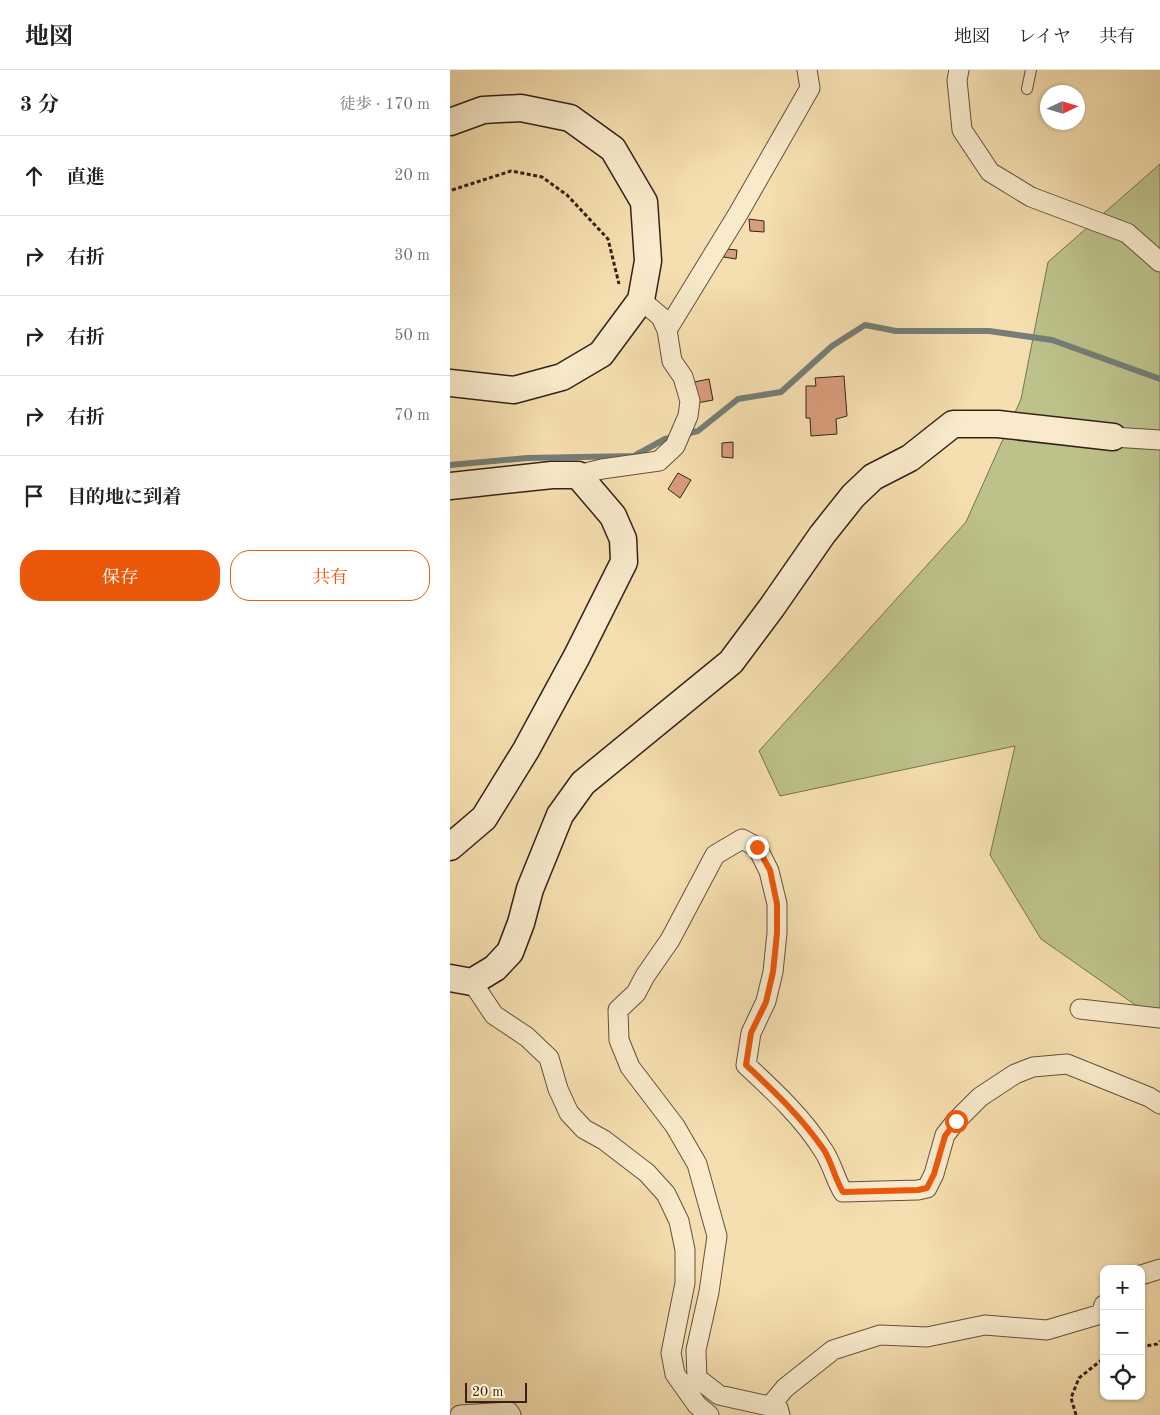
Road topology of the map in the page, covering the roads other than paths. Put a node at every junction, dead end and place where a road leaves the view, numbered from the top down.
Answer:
1 (807, 70) edge
2 (959, 70) edge
3 (1031, 70) edge
4 (1027, 89) dead end
5 (450, 122) edge
6 (1160, 262) edge
7 (641, 300) junction
8 (667, 330) junction
9 (450, 383) edge
10 (1113, 437) joint
11 (1160, 440) edge
12 (578, 475) junction
13 (450, 486) edge
14 (450, 847) edge
15 (461, 980) edge
16 (1080, 1009) dead end
17 (1160, 1018) edge
18 (1160, 1104) edge
19 (1160, 1269) edge
20 (1145, 1274) edge
21 (1102, 1310) edge
22 (775, 1411) edge
23 (460, 1415) edge
24 (511, 1415) edge
25 (709, 1415) edge

1 - 8 street
2 - 6 street
3 - 4 lane
5 - 7 street
7 - 8 street
7 - 9 street
8 - 12 street
10 - 11 street
10 - 15 street
12 - 13 street
12 - 14 street
15 - 25 street
16 - 17 street
18 - 22 street
19 - 20 street
21 - 22 street
23 - 24 street

